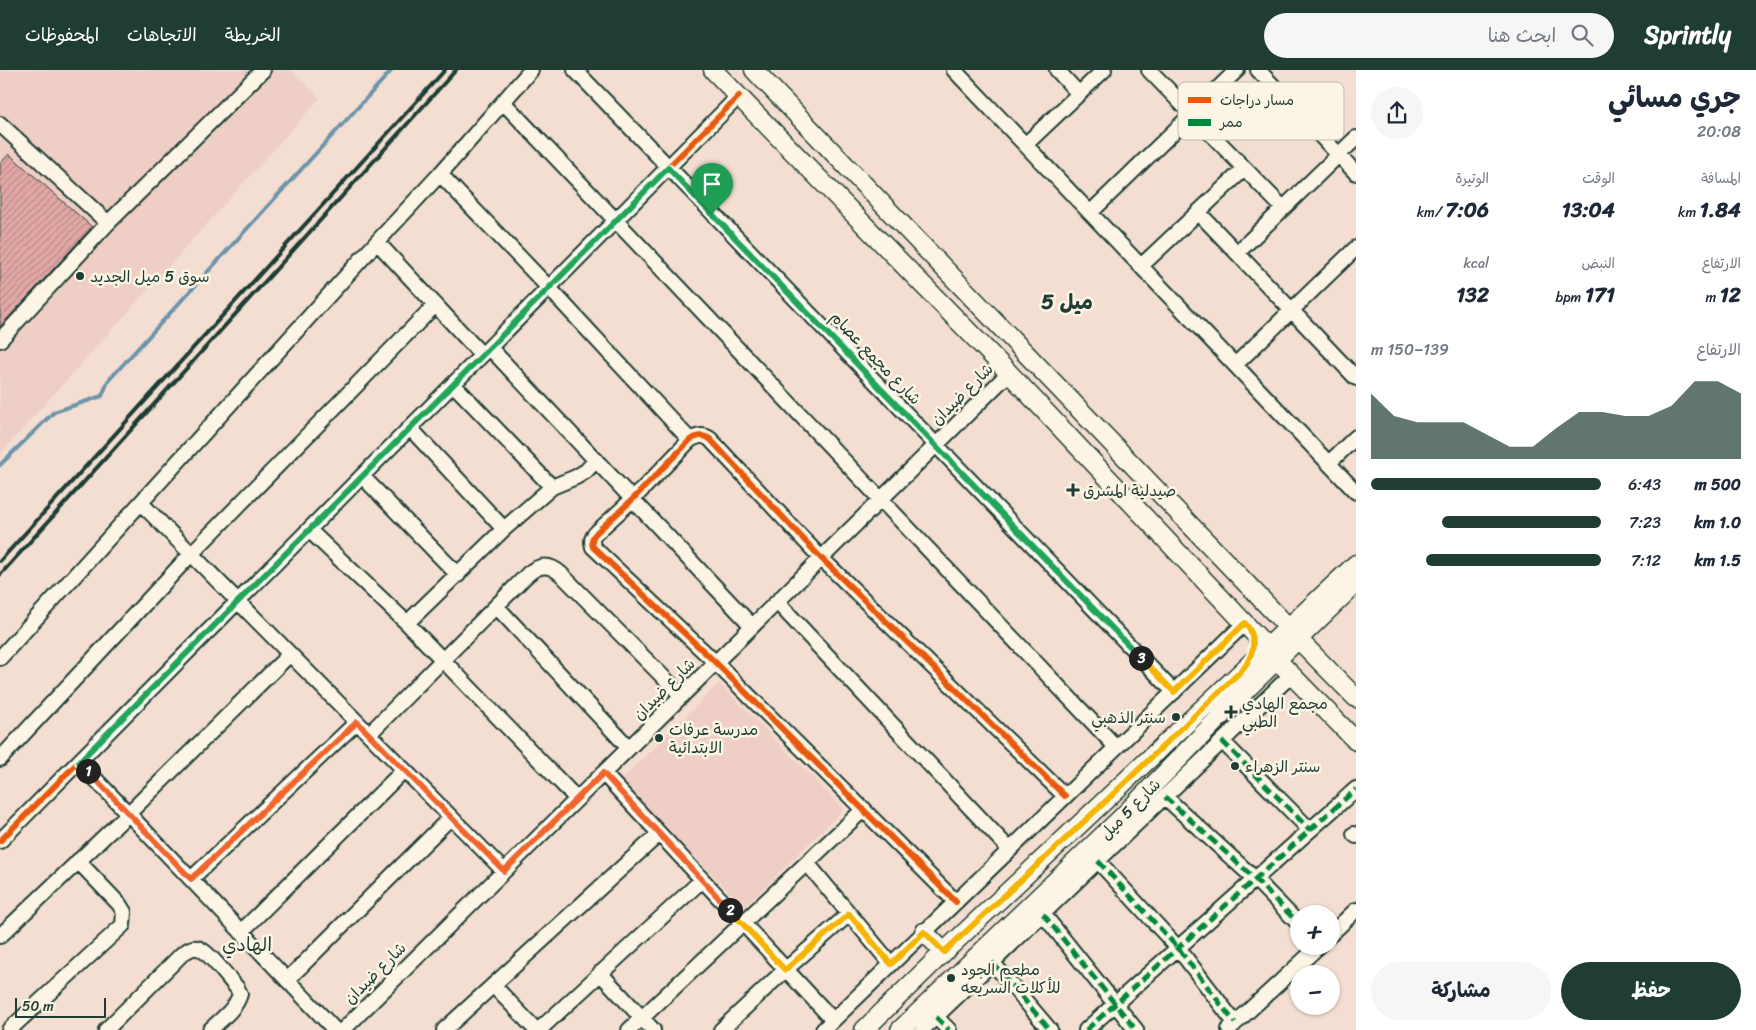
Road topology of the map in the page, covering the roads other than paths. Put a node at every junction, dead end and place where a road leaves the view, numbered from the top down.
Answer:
1 (263, 70) edge
2 (531, 70) edge
3 (575, 70) edge
4 (713, 70) edge
5 (754, 70) edge
6 (954, 70) edge
7 (1057, 70) edge
8 (1104, 70) edge
9 (1149, 70) edge
10 (1237, 70) edge
11 (1258, 70) edge
12 (1225, 82) edge
13 (1269, 82) edge
14 (1079, 94) junction
15 (739, 96) junction
16 (1178, 100) edge
17 (503, 102) junction
18 (0, 124) edge
19 (1178, 128) edge
20 (1356, 138) edge
21 (1217, 140) edge
22 (1325, 140) edge
23 (1025, 145) junction
24 (1339, 155) junction
25 (668, 168) junction
26 (1244, 169) junction
27 (1356, 173) edge
28 (440, 174) junction
29 (1283, 208) junction
30 (1198, 212) junction
31 (1090, 213) junction
32 (615, 221) junction
33 (108, 223) junction
34 (376, 242) junction
35 (1356, 248) edge
36 (1236, 253) junction
37 (1141, 266) junction
38 (549, 288) junction
39 (435, 305) junction
40 (1291, 311) junction
41 (0, 340) edge
42 (486, 352) junction
43 (1235, 365) junction
44 (1353, 370) edge
45 (1009, 372) junction
46 (453, 384) junction
47 (410, 428) junction
48 (1356, 437) edge
49 (690, 440) junction
50 (936, 445) junction
51 (596, 460) junction
52 (1329, 463) junction
53 (362, 476) junction
54 (552, 486) junction
55 (1356, 492) edge
56 (881, 499) junction
57 (632, 500) junction
58 (141, 503) junction
59 (504, 529) junction
60 (309, 530) junction
61 (191, 554) junction
62 (821, 558) junction
63 (1356, 564) edge
64 (458, 575) junction
65 (1356, 583) edge
66 (238, 601) junction
67 (777, 602) junction
68 (496, 606) junction
69 (1268, 606) junction
70 (1320, 608) junction
71 (407, 623) junction
72 (1246, 624) junction
73 (752, 626) junction
74 (1294, 633) junction
75 (1272, 653) junction
76 (290, 654) junction
77 (0, 658) edge
78 (443, 660) junction
79 (716, 662) junction
80 (1325, 666) junction
81 (1249, 675) junction
82 (1294, 681) junction
83 (1174, 692) junction
84 (682, 696) junction
85 (1356, 698) edge
86 (357, 722) junction
87 (369, 734) junction
88 (1222, 741) junction
89 (1356, 741) edge
90 (629, 748) junction
91 (1116, 748) junction
92 (0, 758) edge
93 (79, 762) junction
94 (404, 770) junction
95 (603, 773) junction
96 (1356, 789) edge
97 (1065, 796) junction
98 (1165, 797) junction
99 (578, 798) junction
100 (1106, 801) junction
101 (864, 809) junction
102 (128, 814) junction
103 (451, 817) junction
104 (1121, 818) junction
105 (1310, 830) junction
106 (659, 834) junction
107 (0, 841) edge
108 (1010, 850) junction
109 (1098, 860) junction
110 (78, 861) junction
111 (807, 863) junction
112 (504, 871) junction
113 (191, 879) junction
114 (1255, 879) junction
115 (702, 880) junction
116 (956, 902) junction
117 (1356, 910) edge
118 (849, 914) junction
119 (1043, 914) junction
120 (1290, 915) edge
121 (742, 924) junction
122 (1340, 925) edge
123 (241, 932) junction
124 (924, 932) junction
125 (0, 936) edge
126 (1178, 948) junction
127 (944, 952) junction
128 (1309, 955) edge
129 (891, 964) junction
130 (984, 964) junction
131 (785, 970) junction
132 (600, 973) junction
133 (288, 980) junction
134 (494, 985) junction
135 (1116, 1004) junction
136 (936, 1017) junction
137 (642, 1018) junction
138 (0, 1020) edge
139 (828, 1025) edge
140 (1232, 1027) edge
141 (451, 1028) edge
142 (10, 1030) edge
143 (106, 1030) edge
144 (210, 1030) edge
145 (335, 1030) edge
146 (343, 1030) edge
147 (537, 1030) edge
148 (629, 1030) edge
149 (654, 1030) edge
150 (721, 1030) edge
151 (864, 1030) edge
152 (900, 1030) edge
153 (922, 1030) edge
154 (949, 1030) edge
155 (1050, 1030) edge
156 (1086, 1030) edge
157 (1136, 1030) edge

1 - 33 street
2 - 17 street
3 - 25 street, شارع مجمع عصام
4 - 15 main road
5 - 69 main road
6 - 23 street
7 - 14 street
8 - 14 street
9 - 16 street
10 - 12 street
11 - 13 street
14 - 23 street
15 - 25 street
15 - 45 main road
17 - 28 street
17 - 32 street
18 - 33 street
19 - 31 street
20 - 24 street
21 - 26 street
22 - 24 street
23 - 31 street
24 - 27 street
24 - 29 street
25 - 32 street
25 - 50 street, شارع مجمع عصام
26 - 29 street
26 - 30 street
28 - 34 street
28 - 38 street
29 - 36 street
30 - 36 street
30 - 37 street
31 - 37 street
32 - 38 street
32 - 56 street
33 - 41 street
34 - 39 street
34 - 58 street
35 - 40 street
36 - 40 street
37 - 43 street
38 - 42 street
38 - 49 street
39 - 42 street
39 - 61 street
40 - 43 street
40 - 44 street
42 - 46 street
42 - 51 street
43 - 52 street
45 - 50 street, شارع ضيدان
45 - 72 main road
46 - 47 street
46 - 54 street
47 - 53 street
47 - 59 street
48 - 52 street
49 - 57 street
49 - 62 street
50 - 56 street, شارع ضيدان
50 - 83 street, شارع مجمع عصام
51 - 54 street
51 - 57 street
52 - 55 street
53 - 60 street
53 - 64 street
54 - 59 street
56 - 62 street, شارع ضيدان
56 - 91 street
57 - 73 street
57 - 79 street
58 - 61 street
58 - 77 street
59 - 64 street
60 - 66 street
60 - 71 street
61 - 66 street
61 - 92 street
62 - 67 street, شارع ضيدان
62 - 97 street
63 - 70 main road, شارع 5 ميل
64 - 71 street
65 - 70 main road, شارع 5 ميل
66 - 76 street
66 - 93 street
67 - 73 street, شارع ضيدان
67 - 108 street
68 - 78 street
68 - 84 street
68 - 90 street
69 - 70 main road
69 - 74 main road
70 - 74 main road, شارع 5 ميل
70 - 80 main road
71 - 78 street
72 - 75 main road
72 - 81 main road
72 - 83 street
73 - 79 street, شارع ضيدان
74 - 75 main road, شارع 5 ميل
74 - 80 main road
75 - 81 main road, شارع 5 ميل
75 - 82 main road
76 - 86 street
76 - 102 street
78 - 87 street
78 - 99 street
79 - 84 street, شارع ضيدان
79 - 101 street
80 - 85 main road
81 - 82 main road
81 - 100 main road, شارع 5 ميل
81 - 104 main road, شارع 5 ميل
82 - 88 street
82 - 89 main road
83 - 91 street
84 - 90 street, شارع ضيدان
86 - 87 street
86 - 113 street
87 - 94 street
88 - 98 street
88 - 105 street
90 - 95 street, شارع ضيدان
91 - 97 street
93 - 102 street
93 - 107 street
94 - 103 street
94 - 123 street
95 - 99 street, شارع ضيدان
95 - 106 street
96 - 105 street
97 - 108 street
98 - 109 street
98 - 114 street
99 - 112 street, شارع ضيدان
100 - 104 main road
100 - 127 main road, شارع 5 ميل
101 - 111 street
101 - 116 street
102 - 110 street
102 - 113 street
103 - 112 street
103 - 133 street
104 - 130 main road, شارع 5 ميل
105 - 114 street
106 - 115 street
106 - 134 street
108 - 116 street
109 - 119 street
109 - 126 street
110 - 125 street
110 - 142 street
111 - 118 street
111 - 121 street
112 - 146 street, شارع ضيدان
113 - 123 street
114 - 120 street
114 - 126 street
115 - 121 street
115 - 132 street
116 - 124 street
117 - 122 street
118 - 129 street
118 - 131 street
119 - 130 street
119 - 135 street
121 - 131 street
121 - 137 street
123 - 133 street
124 - 127 main road
124 - 129 street
126 - 135 street
126 - 140 street
127 - 151 main road, شارع 5 ميل
128 - 140 street
129 - 139 street
130 - 136 street
130 - 152 main road, شارع 5 ميل
130 - 155 street
131 - 139 street
131 - 150 street
132 - 137 street
132 - 147 street
133 - 145 street
134 - 141 street
134 - 147 street
135 - 156 street
135 - 157 street
136 - 153 street
136 - 154 street
137 - 148 street
137 - 149 street
138 - 142 street
143 - 144 street

